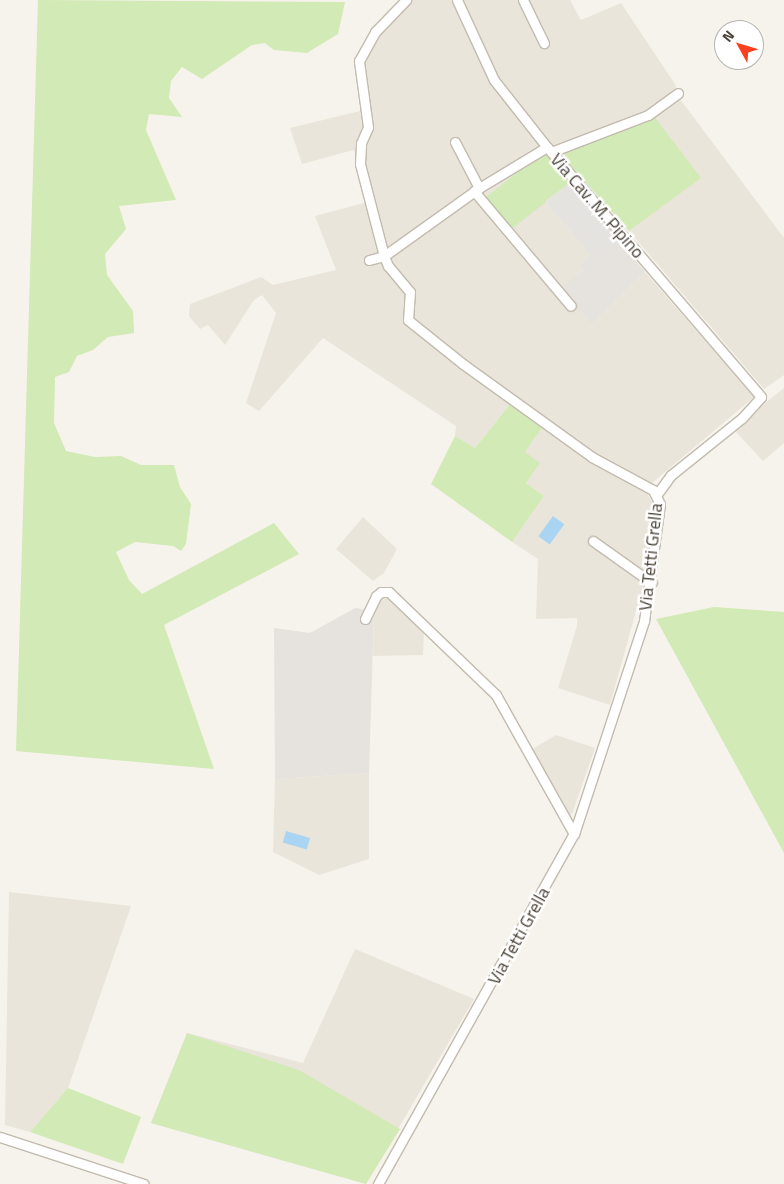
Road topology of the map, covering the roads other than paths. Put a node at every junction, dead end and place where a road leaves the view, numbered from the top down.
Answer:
1 (406, 0) edge
2 (457, 0) edge
3 (523, 0) edge
4 (544, 43) dead end
5 (678, 93) dead end
6 (455, 142) dead end
7 (549, 149) junction
8 (477, 190) junction
9 (384, 256) junction
10 (369, 260) dead end
11 (571, 306) dead end
12 (657, 494) junction
13 (593, 541) dead end
14 (652, 583) junction
15 (364, 619) dead end
16 (574, 834) junction
17 (0, 1138) edge
18 (144, 1184) edge
19 (378, 1184) edge

1 - 9 street, Via Tetti Grella
2 - 7 street, Via Cav. M. Pipino
3 - 4 street
5 - 7 street
6 - 8 street
7 - 8 street
7 - 12 street, Via Cav. M. Pipino
8 - 9 street
8 - 11 street
9 - 10 street
9 - 12 street, Via Tetti Grella
12 - 14 street, Via Tetti Grella
13 - 14 street
14 - 16 street, Via Tetti Grella
15 - 16 street
16 - 19 street, Via Tetti Grella
17 - 18 street

